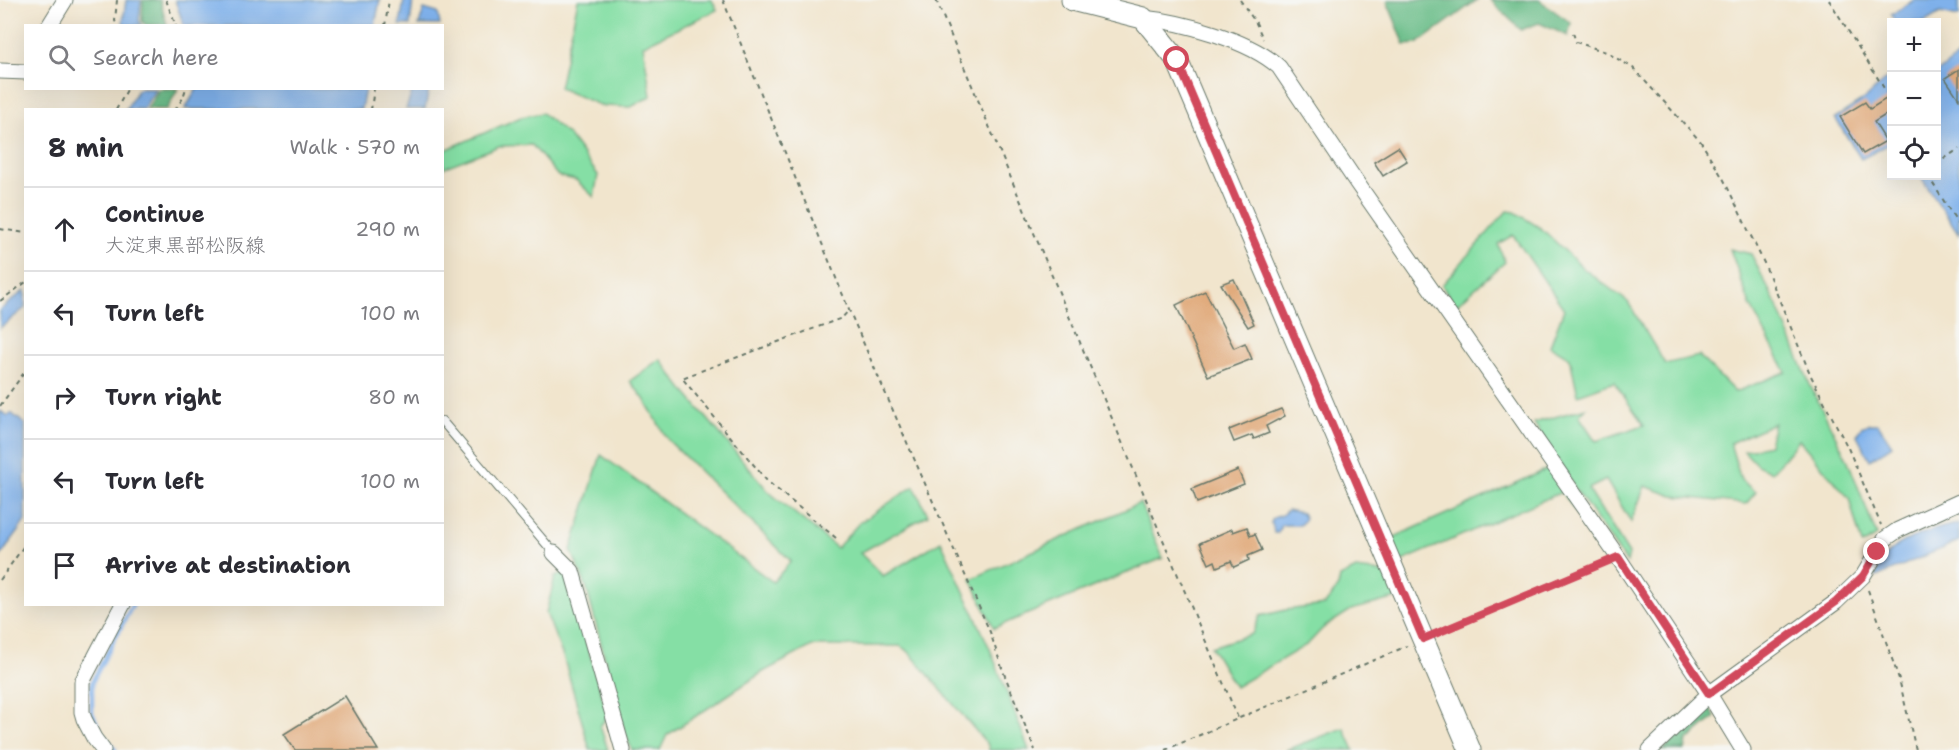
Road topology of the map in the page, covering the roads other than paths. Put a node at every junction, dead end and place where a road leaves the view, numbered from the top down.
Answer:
1 (65, 0) edge
2 (1072, 0) edge
3 (1143, 18) junction
4 (50, 24) edge
5 (24, 70) edge
6 (0, 71) edge
7 (444, 423) edge
8 (1959, 502) edge
9 (554, 553) joint
10 (122, 606) edge
11 (1709, 694) junction
12 (103, 750) edge
13 (622, 750) edge
14 (1470, 750) edge
15 (1650, 750) edge
16 (1743, 750) edge

1 - 4 street
2 - 3 main road
3 - 11 street
3 - 14 main road
5 - 6 street
7 - 9 lane
8 - 11 street
9 - 13 street
10 - 12 street
11 - 15 street
11 - 16 street

